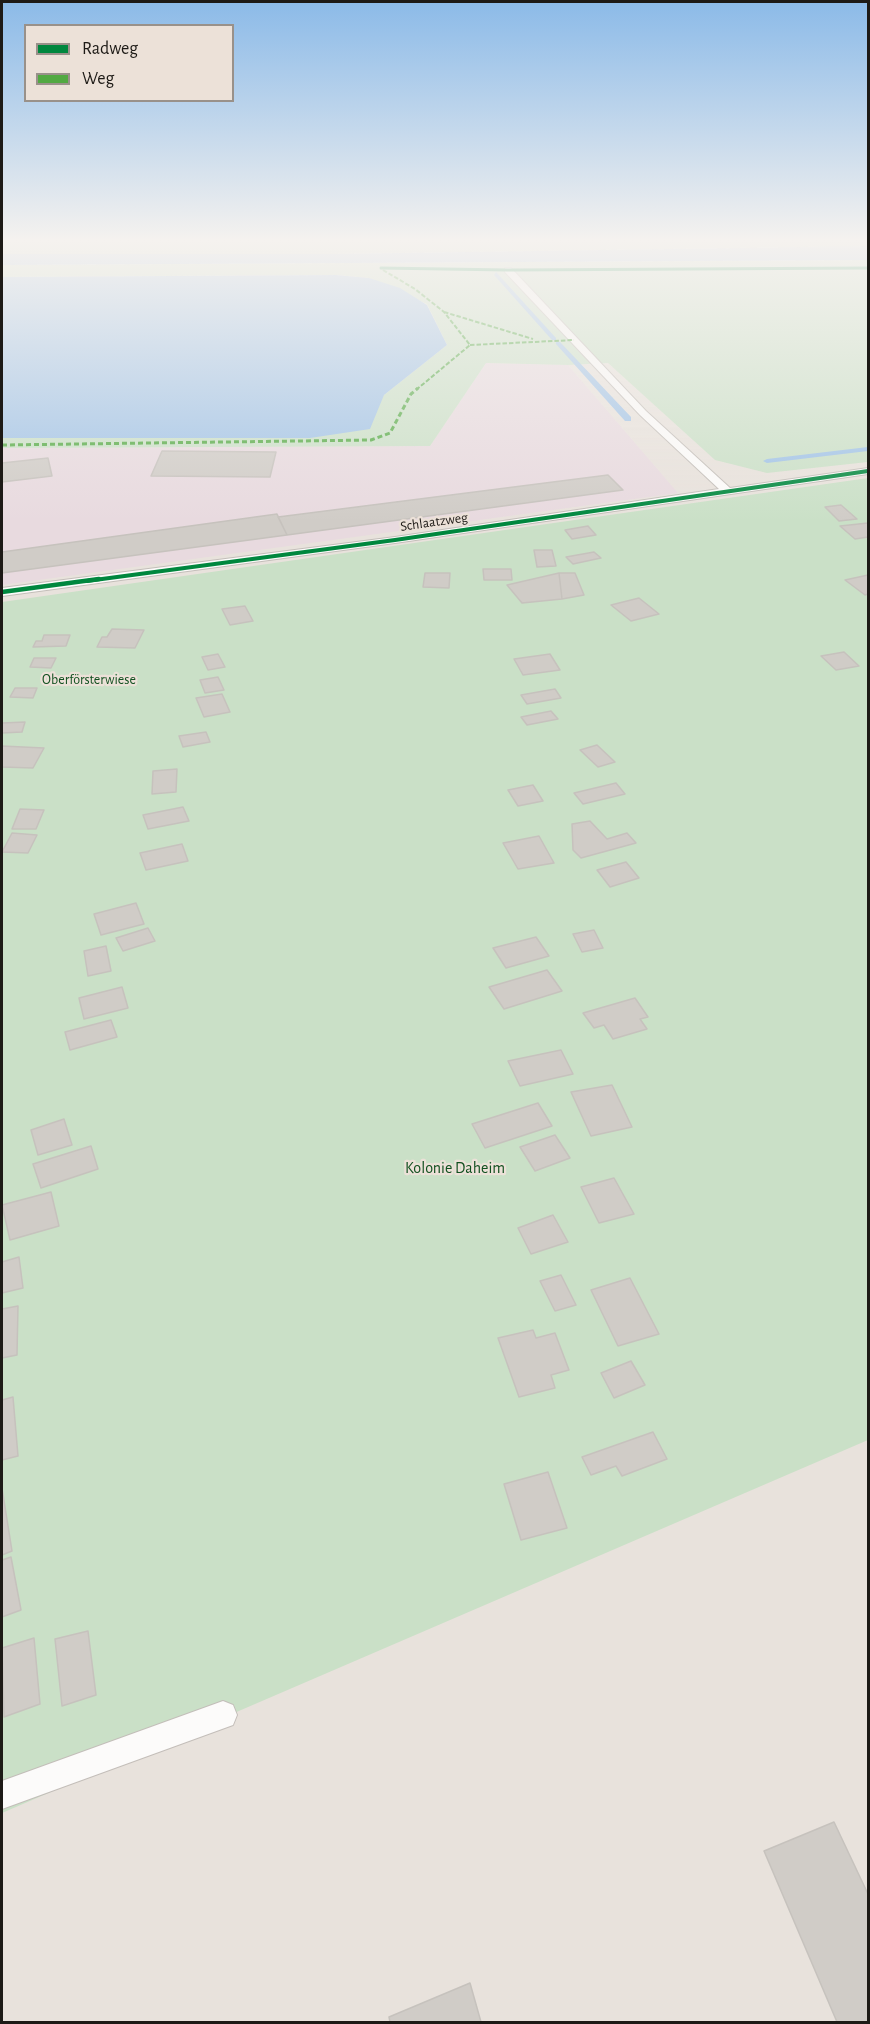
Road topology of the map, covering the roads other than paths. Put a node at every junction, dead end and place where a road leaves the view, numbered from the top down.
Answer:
1 (568, 333) edge
2 (868, 471) edge
3 (728, 492) junction
4 (2, 592) edge
5 (223, 1715) dead end
6 (2, 1795) edge

1 - 3 lane
2 - 3 lane, Schlaatzweg
3 - 4 lane, Schlaatzweg
5 - 6 lane

